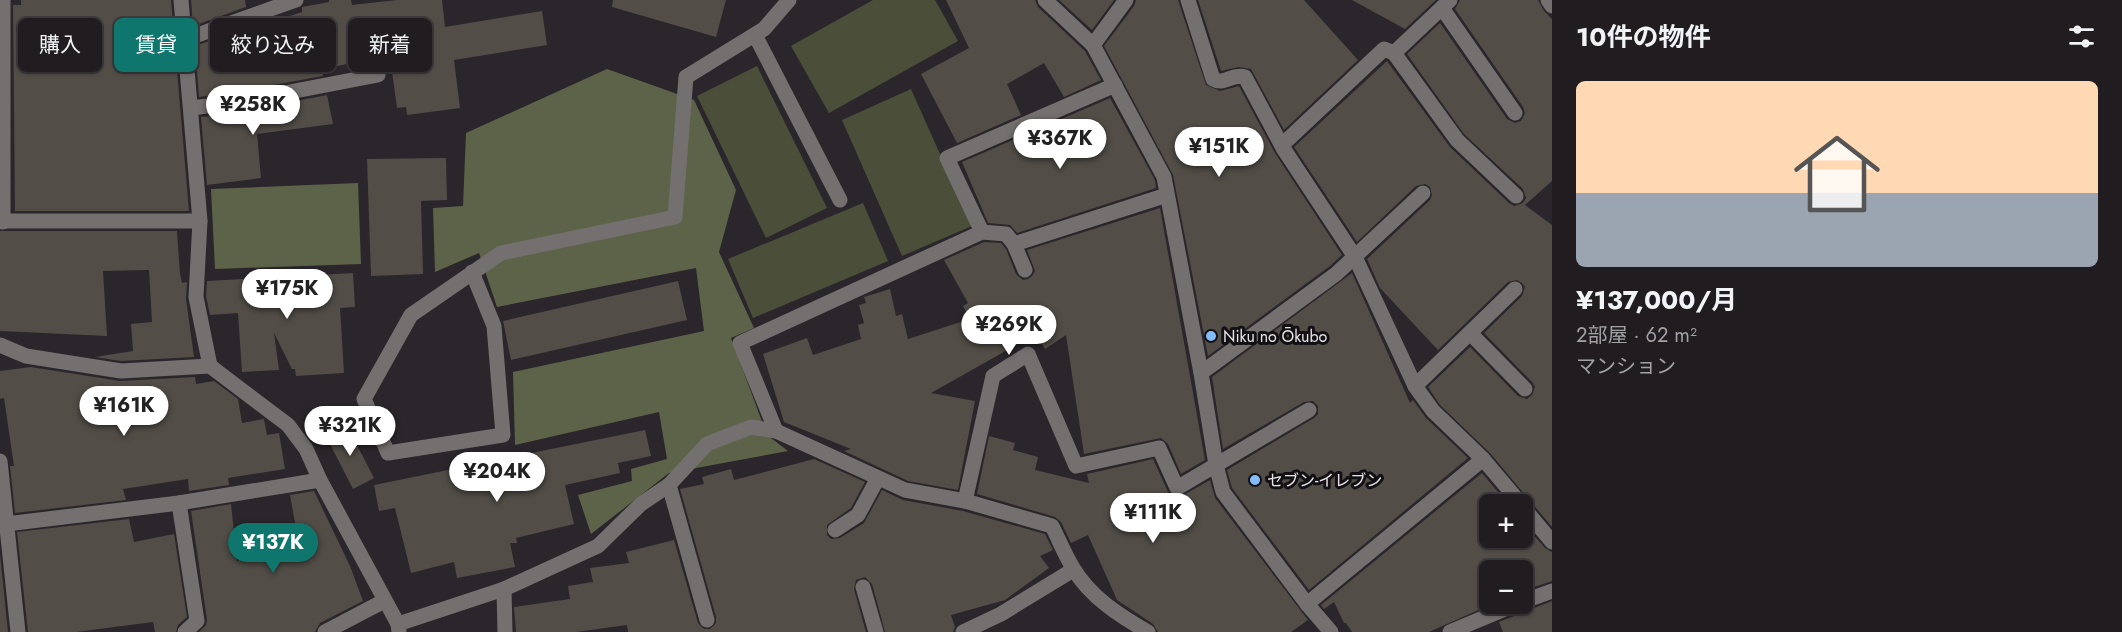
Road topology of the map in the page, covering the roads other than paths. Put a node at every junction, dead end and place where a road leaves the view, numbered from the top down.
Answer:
1 (3, 0) edge
2 (182, 0) edge
3 (296, 0) edge
4 (789, 0) edge
5 (1045, 0) edge
6 (1126, 0) edge
7 (1188, 0) edge
8 (1548, 0) edge
9 (1446, 4) edge
10 (1552, 6) edge
11 (184, 18) edge
12 (198, 35) edge
13 (755, 35) junction
14 (1093, 45) junction
15 (1394, 53) junction
16 (188, 72) edge
17 (378, 75) dead end
18 (1115, 85) junction
19 (191, 108) junction
20 (1515, 113) dead end
21 (1282, 145) junction
22 (1423, 194) dead end
23 (1167, 195) junction
24 (1516, 196) dead end
25 (840, 200) dead end
26 (1, 221) edge
27 (200, 221) junction
28 (982, 232) junction
29 (1014, 244) junction
30 (1355, 257) junction
31 (1025, 270) dead end
32 (472, 272) junction
33 (1515, 289) dead end
34 (1470, 333) junction
35 (0, 345) edge
36 (210, 366) junction
37 (1201, 373) junction
38 (1415, 386) junction
39 (1525, 389) dead end
40 (1309, 410) dead end
41 (776, 431) junction
42 (1483, 459) junction
43 (1215, 465) junction
44 (0, 467) edge
45 (878, 478) junction
46 (320, 480) junction
47 (669, 485) junction
48 (1513, 494) edge
49 (965, 501) junction
50 (179, 503) junction
51 (1533, 519) edge
52 (6, 524) junction
53 (835, 530) dead end
54 (1552, 542) edge
55 (1073, 570) junction
56 (863, 587) dead end
57 (504, 589) junction
58 (1552, 591) edge
59 (1533, 598) edge
60 (384, 601) junction
61 (7, 604) edge
62 (1307, 604) junction
63 (1493, 614) edge
64 (707, 620) dead end
65 (398, 628) edge
66 (18, 632) edge
67 (185, 632) edge
68 (325, 632) edge
69 (506, 632) edge
70 (876, 632) edge
71 (963, 632) edge
72 (1148, 632) edge
73 (1331, 632) edge
74 (1450, 632) edge

1 - 26 street
2 - 11 street
3 - 12 street
4 - 13 street
5 - 14 street
6 - 14 street
7 - 21 street
8 - 10 street
9 - 15 street
9 - 20 street
13 - 25 street
13 - 32 street
14 - 18 street
15 - 21 street
15 - 24 street
16 - 19 street
17 - 19 street
18 - 23 street
18 - 28 street
19 - 27 street
21 - 30 street
22 - 30 street
23 - 29 street
23 - 37 street
26 - 27 street
27 - 36 street
28 - 29 street
28 - 41 street
29 - 31 street
30 - 37 street
30 - 38 street
32 - 32 street
33 - 34 street
34 - 38 street
34 - 39 street
35 - 36 street
36 - 46 street
37 - 43 street
38 - 42 street
40 - 43 street
41 - 45 street
41 - 47 street
42 - 48 street
42 - 62 street
43 - 49 street
43 - 62 street
44 - 52 street
45 - 49 street
45 - 53 street
46 - 50 street
46 - 60 street
47 - 57 street
47 - 64 street
49 - 55 street
50 - 52 street
50 - 67 street
51 - 54 street
52 - 61 street
55 - 71 street
55 - 72 street
56 - 70 street
57 - 65 street
57 - 69 street
58 - 59 street
60 - 65 street
60 - 68 street
61 - 66 street
62 - 73 street
63 - 74 street

